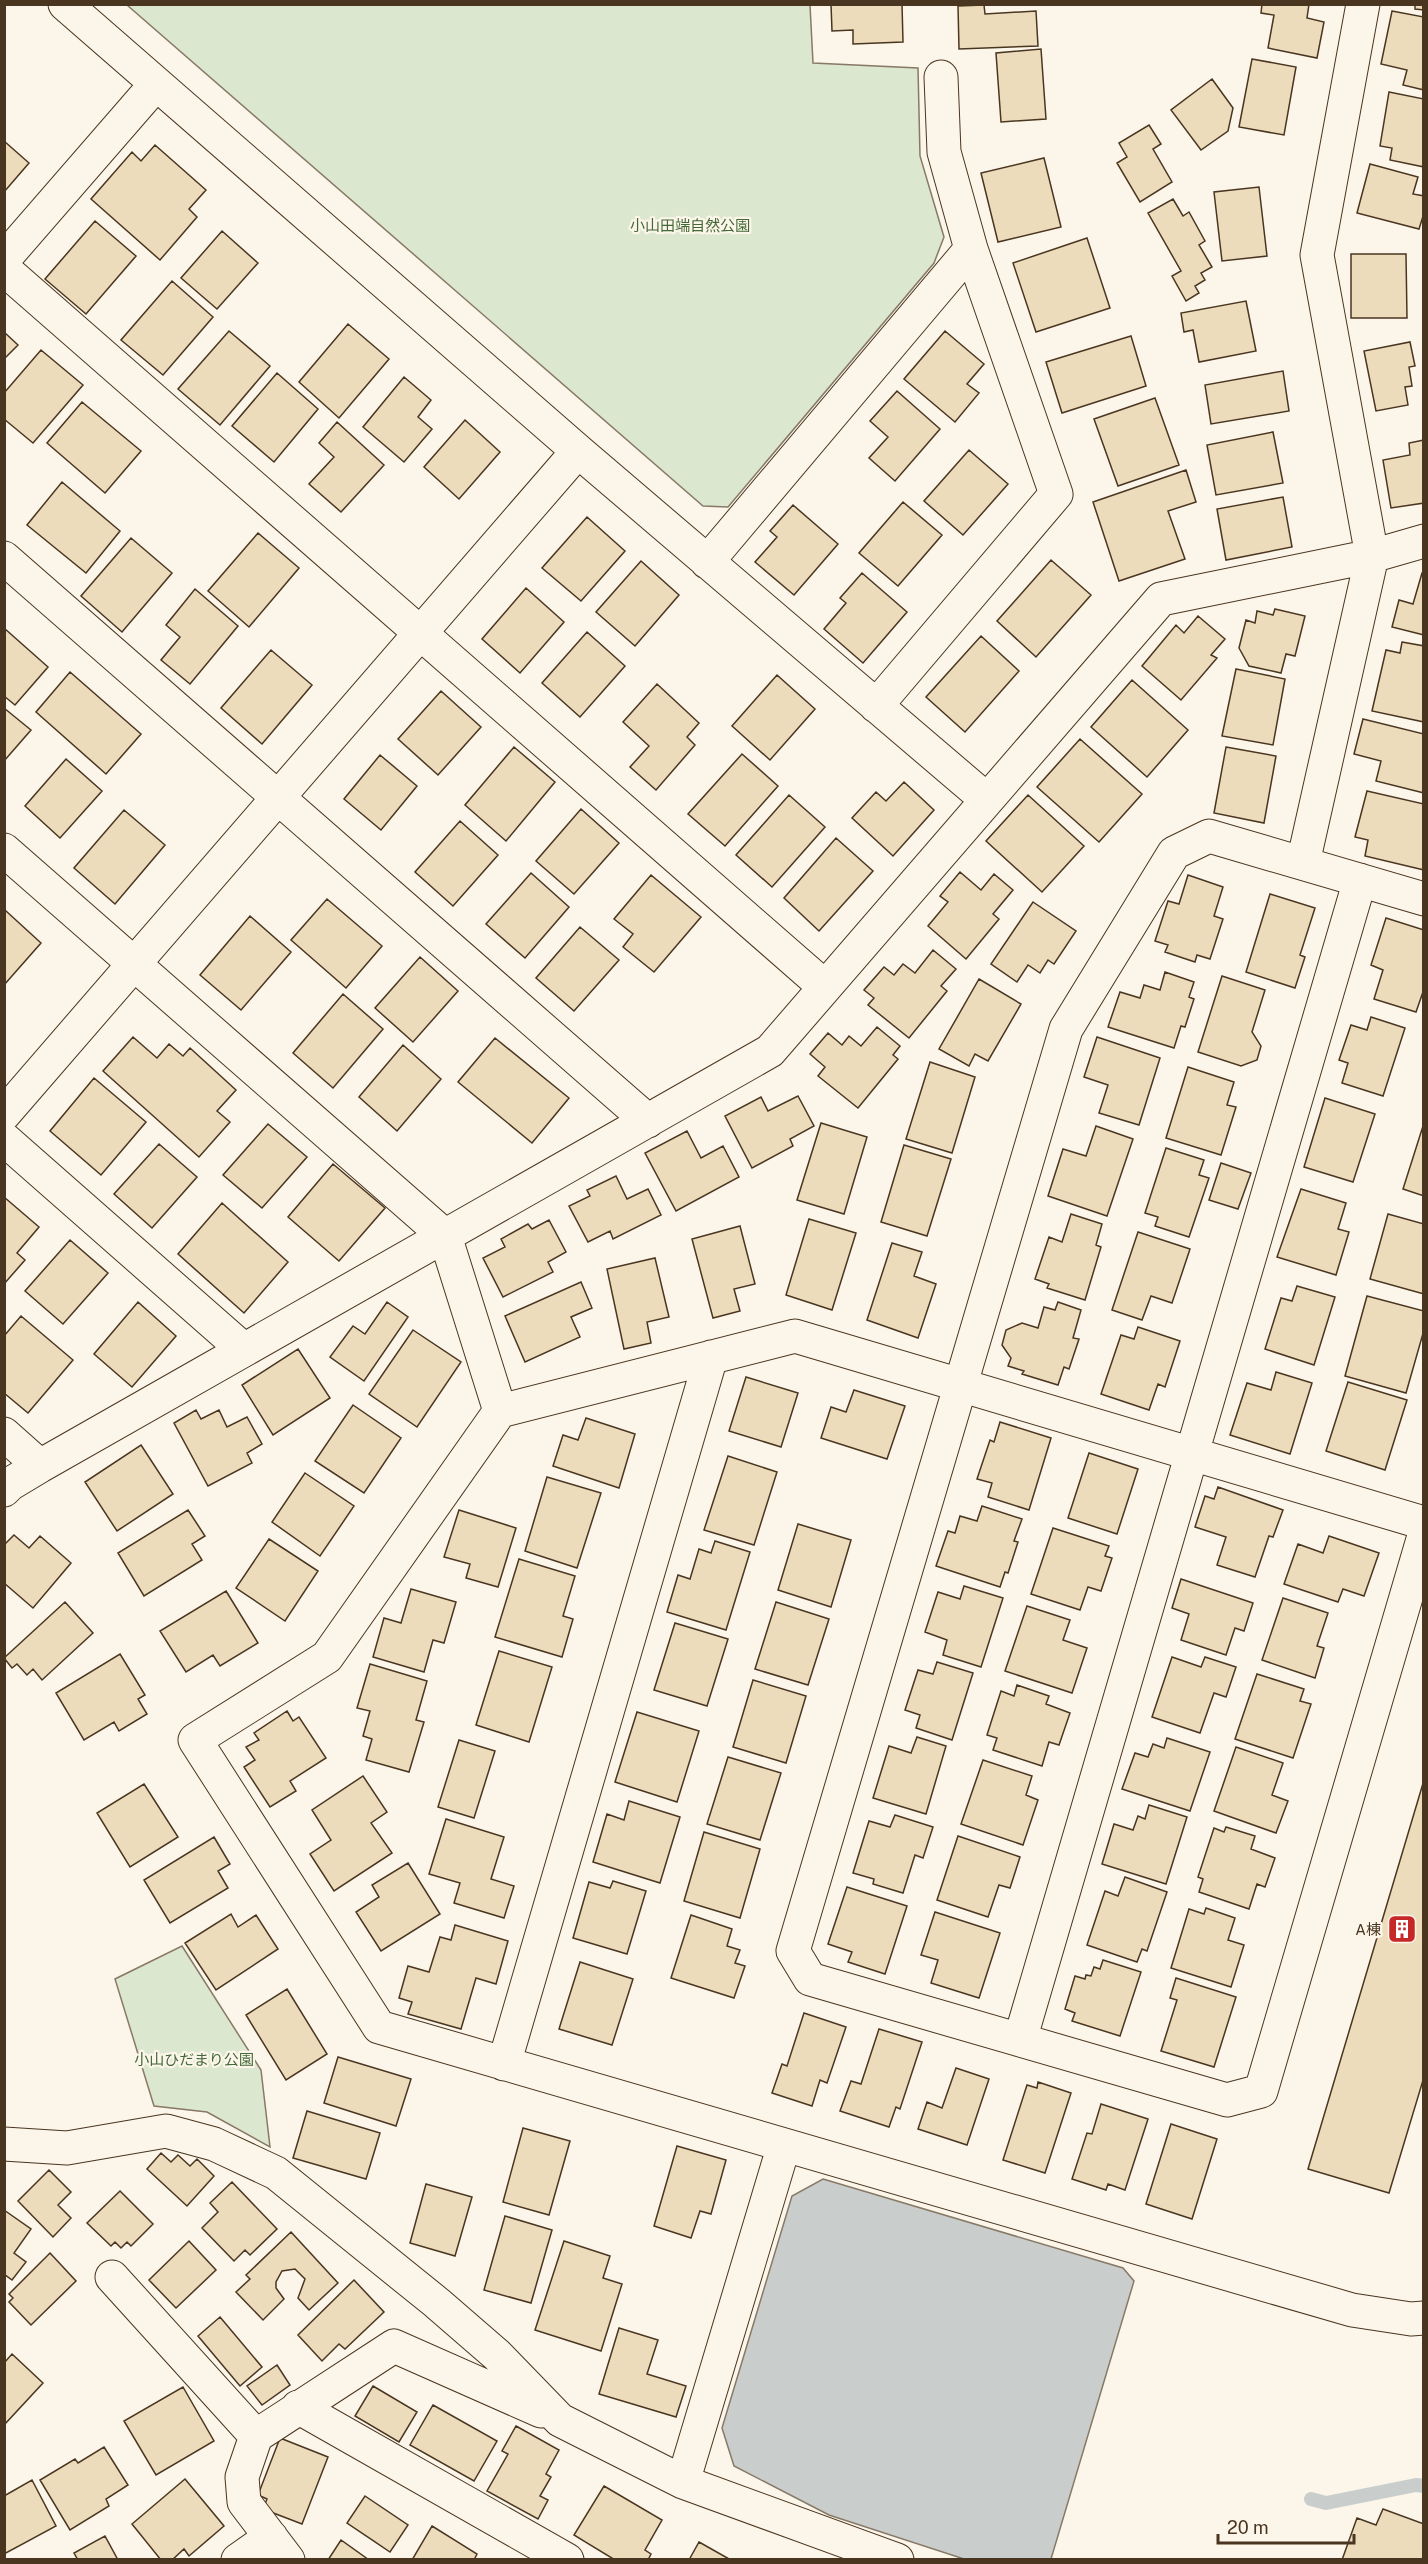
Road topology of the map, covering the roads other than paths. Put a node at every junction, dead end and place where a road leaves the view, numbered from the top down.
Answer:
1 (65, 4) edge
2 (1363, 4) edge
3 (941, 77) dead end
4 (156, 84) junction
5 (971, 249) junction
6 (4, 259) edge
7 (4, 269) edge
8 (578, 451) junction
9 (1424, 541) edge
10 (1372, 556) junction
11 (4, 558) edge
12 (707, 561) junction
13 (420, 633) junction
14 (876, 706) junction
15 (279, 797) junction
16 (987, 800) junction
17 (4, 850) edge
18 (1304, 863) junction
19 (1360, 880) junction
20 (1424, 899) edge
21 (136, 963) junction
22 (825, 987) junction
23 (4, 1114) edge
24 (648, 1121) junction
25 (4, 1139) edge
26 (445, 1236) junction
27 (244, 1350) junction
28 (711, 1357) junction
29 (961, 1385) junction
30 (500, 1411) junction
31 (4, 1434) edge
32 (1192, 1454) junction
33 (40, 1466) junction
34 (4, 1490) edge
35 (1424, 1523) edge
36 (1424, 1536) edge
37 (1020, 2040) junction
38 (504, 2064) junction
39 (4, 2144) edge
40 (784, 2145) junction
41 (112, 2277) dead end
42 (1424, 2318) edge
43 (298, 2407) junction
44 (560, 2420) junction
45 (256, 2436) junction
46 (683, 2482) junction
47 (280, 2548) edge
48 (238, 2559) edge
49 (567, 2559) edge
50 (897, 2559) edge

1 - 4 street
2 - 10 street
3 - 5 street
4 - 6 street
4 - 8 street
5 - 12 street
5 - 14 street
7 - 13 street
8 - 12 street
8 - 13 street
9 - 10 street
10 - 16 street
10 - 18 street
11 - 15 street
12 - 14 street
13 - 15 street
13 - 22 street
14 - 16 street
15 - 21 street
15 - 24 street
16 - 22 street
17 - 21 street
18 - 19 street
18 - 29 street
19 - 20 street
19 - 32 street
21 - 23 street
21 - 26 street
22 - 24 street
24 - 26 street
25 - 27 street
26 - 27 street
26 - 30 street
27 - 33 street
28 - 29 street
28 - 30 street
28 - 38 street
29 - 32 street
29 - 37 street
30 - 38 street
31 - 33 street
32 - 35 street
32 - 37 street
33 - 34 street
36 - 37 street
38 - 40 street
39 - 44 street
40 - 42 street
40 - 46 street
41 - 45 street
43 - 44 street
43 - 45 street
43 - 49 street
44 - 46 street
45 - 47 street
46 - 50 street
47 - 48 street

